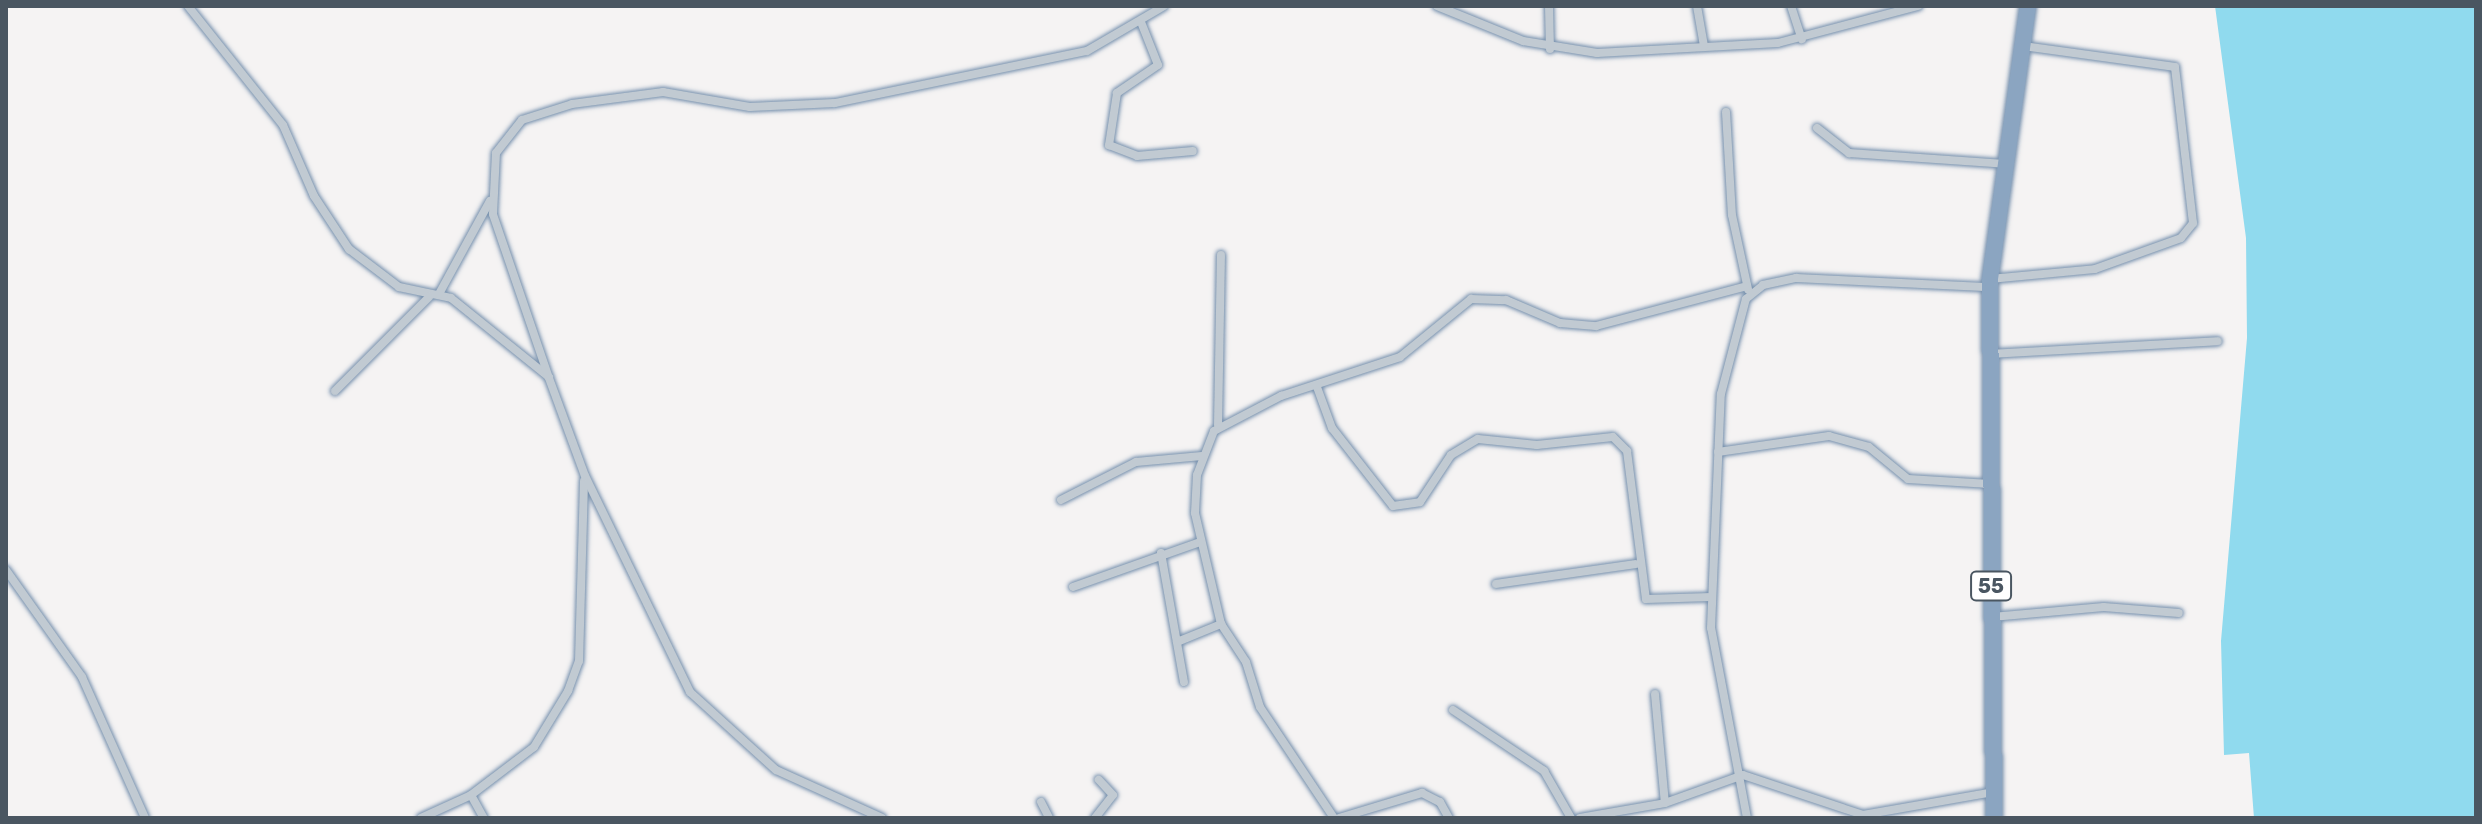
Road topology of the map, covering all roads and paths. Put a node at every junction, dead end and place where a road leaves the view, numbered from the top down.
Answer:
1 (188, 6) edge
2 (1164, 6) edge
3 (1437, 6) edge
4 (1549, 6) edge
5 (1697, 6) edge
6 (1791, 6) edge
7 (1918, 6) edge
8 (2028, 6) edge
9 (1141, 22) junction
10 (1802, 39) junction
11 (1704, 46) junction
12 (2023, 46) junction
13 (1550, 49) junction
14 (1726, 112) dead end
15 (1817, 128) dead end
16 (1193, 151) dead end
17 (2005, 164) junction
18 (491, 201) junction
19 (1221, 255) dead end
20 (1990, 283) junction
21 (1748, 289) junction
22 (439, 294) junction
23 (429, 297) junction
24 (2218, 341) dead end
25 (1988, 354) junction
26 (549, 378) junction
27 (1317, 387) junction
28 (335, 391) dead end
29 (1218, 426) junction
30 (1718, 452) junction
31 (1202, 456) junction
32 (585, 476) junction
33 (1990, 484) junction
34 (1061, 500) dead end
35 (1200, 542) junction
36 (1161, 553) junction
37 (1636, 564) junction
38 (6, 570) edge
39 (1496, 584) dead end
40 (1073, 587) dead end
41 (1711, 597) junction
42 (2179, 613) dead end
43 (1991, 617) junction
44 (1221, 624) junction
45 (1177, 642) junction
46 (1184, 682) dead end
47 (1655, 694) dead end
48 (1453, 710) dead end
49 (1743, 775) junction
50 (1099, 780) dead end
51 (1994, 791) junction
52 (471, 795) junction
53 (1041, 802) dead end
54 (1665, 803) junction
55 (145, 818) edge
56 (421, 818) edge
57 (484, 818) edge
58 (882, 818) edge
59 (1049, 818) edge
60 (1095, 818) edge
61 (1337, 818) edge
62 (1449, 818) edge
63 (1571, 818) edge
64 (1580, 818) edge
65 (1747, 818) edge
66 (1994, 818) edge

1 - 23 street
2 - 9 street
3 - 13 street
4 - 13 street
5 - 11 street
6 - 10 street
7 - 10 street
8 - 12 highway, 55
9 - 16 street
9 - 18 street
10 - 11 street
11 - 13 street
12 - 17 highway, 55
12 - 20 street
14 - 21 street
15 - 17 street
17 - 20 highway, 55
18 - 22 street
18 - 26 street
19 - 29 street
20 - 21 street
20 - 25 highway, 55
21 - 27 street
21 - 30 street
22 - 23 street
22 - 26 street
23 - 28 street
24 - 25 street
25 - 33 highway, 55
26 - 32 street
27 - 29 street
27 - 37 street
29 - 31 street
30 - 33 street
30 - 41 street
31 - 34 street
31 - 35 street
32 - 52 street
32 - 58 street
33 - 43 highway, 55
35 - 36 street
35 - 44 street
36 - 40 street
36 - 45 street
37 - 39 street
37 - 41 street
38 - 55 street
41 - 49 street
42 - 43 street
43 - 51 highway, 55
44 - 45 street
44 - 61 street
45 - 46 street
47 - 54 street
48 - 63 street
49 - 51 street
49 - 54 street
49 - 65 street
50 - 60 street
51 - 66 highway, 55
52 - 56 street
52 - 57 street
53 - 59 street
54 - 64 street
61 - 62 street

